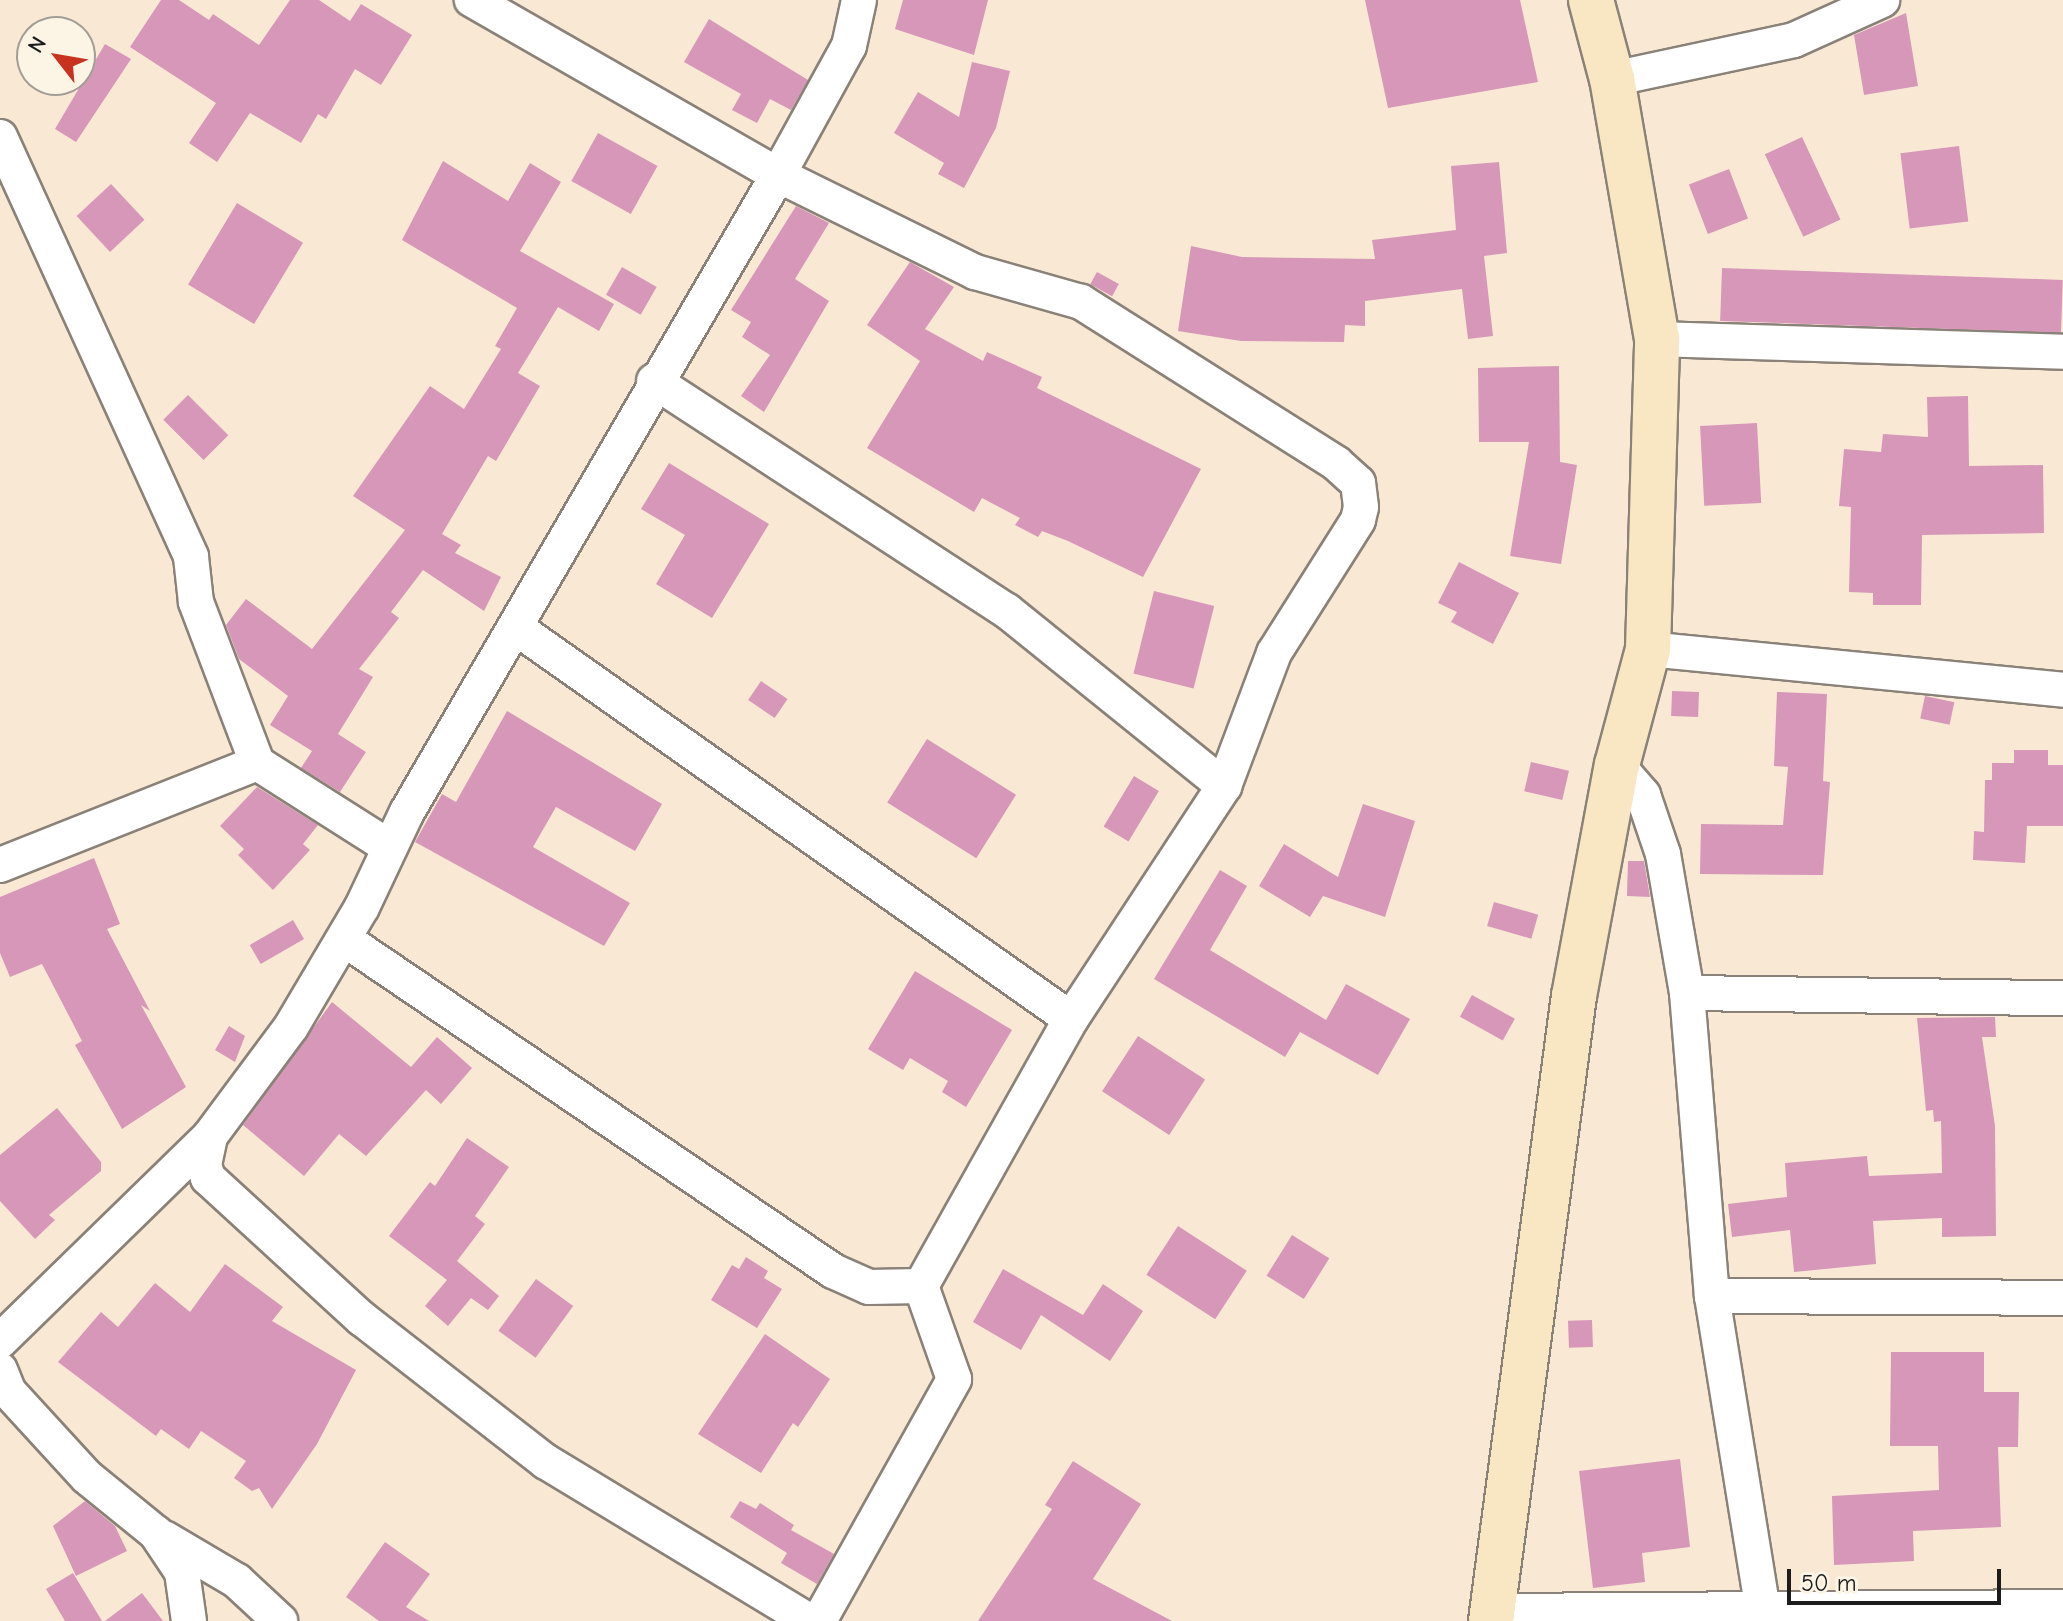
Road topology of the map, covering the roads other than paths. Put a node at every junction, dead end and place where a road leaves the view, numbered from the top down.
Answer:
1 (472, 0) edge
2 (859, 0) edge
3 (1591, 0) edge
4 (1882, 0) edge
5 (1612, 79) junction
6 (0, 137) edge
7 (778, 175) junction
8 (1657, 339) junction
9 (2063, 352) edge
10 (654, 381) junction
11 (515, 627) junction
12 (1648, 649) junction
13 (2063, 690) edge
14 (257, 763) junction
15 (1617, 765) junction
16 (1224, 786) junction
17 (388, 846) junction
18 (0, 865) edge
19 (344, 939) junction
20 (1687, 993) junction
21 (2063, 998) edge
22 (1071, 1019) junction
23 (210, 1136) junction
24 (921, 1286) junction
25 (1712, 1296) junction
26 (2063, 1298) edge
27 (0, 1341) edge
28 (0, 1370) edge
29 (156, 1533) junction
30 (2063, 1607) edge
31 (1763, 1612) junction
32 (1492, 1616) edge
33 (189, 1621) edge
34 (280, 1621) edge
35 (809, 1621) edge
36 (819, 1621) edge

1 - 7 street
2 - 7 street
3 - 5 street
4 - 5 street
5 - 8 street
6 - 14 street
7 - 10 street
7 - 16 street
8 - 9 street
8 - 12 street
10 - 11 street
10 - 16 street
11 - 17 street
11 - 22 street
12 - 13 street
12 - 15 street
14 - 17 street
14 - 18 street
15 - 20 street
15 - 32 street
16 - 22 street
17 - 19 street
19 - 23 street
19 - 24 street
20 - 21 street
20 - 25 street
22 - 24 street
23 - 27 street
23 - 35 street
24 - 36 street
25 - 26 street
25 - 31 street
28 - 29 street
29 - 33 street
29 - 34 street
30 - 31 street
31 - 32 street

